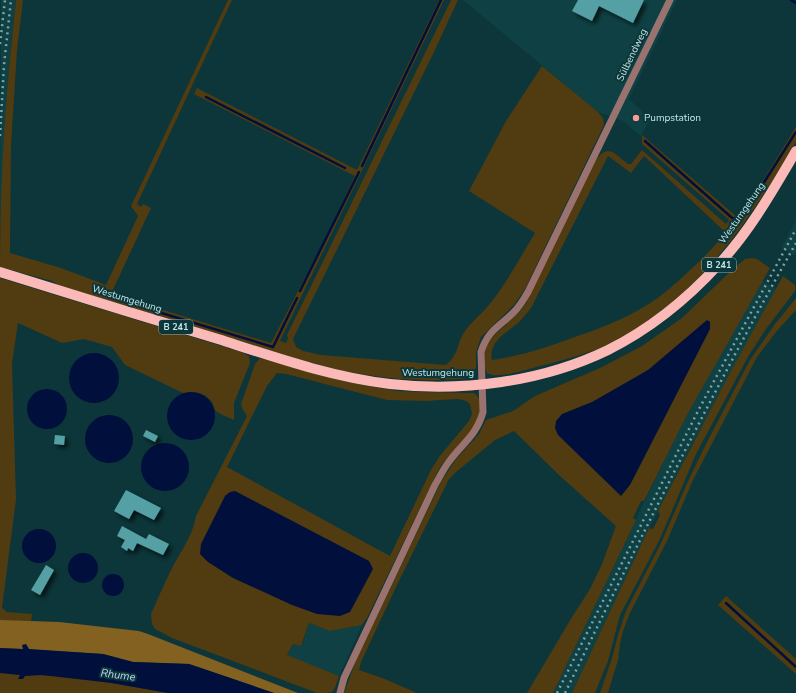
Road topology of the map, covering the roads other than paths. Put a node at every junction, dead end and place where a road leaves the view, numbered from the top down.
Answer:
1 (670, 0) edge
2 (796, 151) edge
3 (0, 272) edge
4 (482, 385) junction
5 (340, 693) edge

1 - 4 street, Sülbendweg
2 - 4 main road, Westumgehung / B 241
3 - 4 main road, Westumgehung / B 241
4 - 5 street, Sülbendweg

